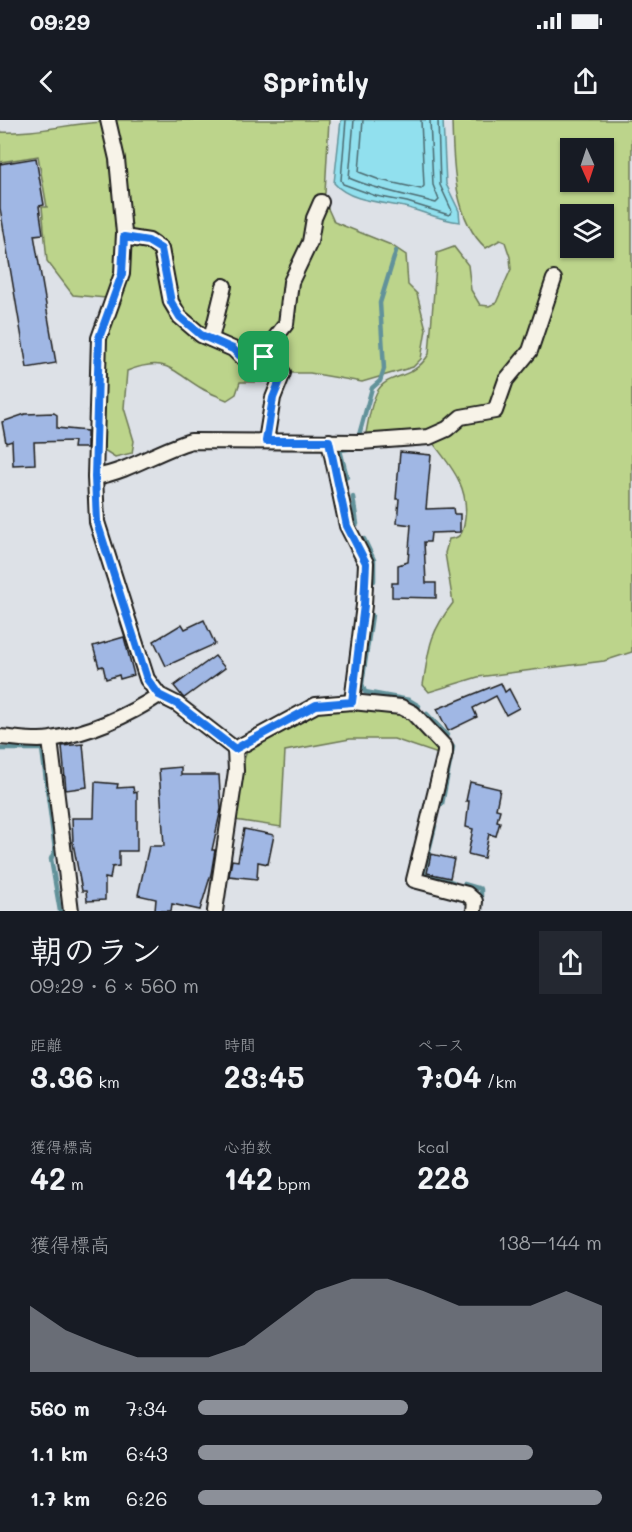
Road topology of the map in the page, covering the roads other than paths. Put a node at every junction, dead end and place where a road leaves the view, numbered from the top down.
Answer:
1 (108, 120) edge
2 (321, 202) dead end
3 (124, 237) junction
4 (554, 279) dead end
5 (224, 286) dead end
6 (211, 339) junction
7 (264, 357) junction
8 (266, 441) junction
9 (329, 441) junction
10 (95, 477) junction
11 (159, 695) junction
12 (352, 702) junction
13 (0, 737) edge
14 (50, 740) junction
15 (235, 749) junction
16 (71, 911) edge
17 (215, 911) edge
18 (474, 911) edge

1 - 3 street
2 - 7 street
3 - 6 street
3 - 10 street
4 - 9 street
5 - 6 street
6 - 7 street
7 - 8 street
8 - 9 street
8 - 10 street
9 - 12 street
10 - 11 street
11 - 14 street
11 - 15 street
12 - 15 street
12 - 18 street
13 - 14 street
14 - 16 street
15 - 17 street

